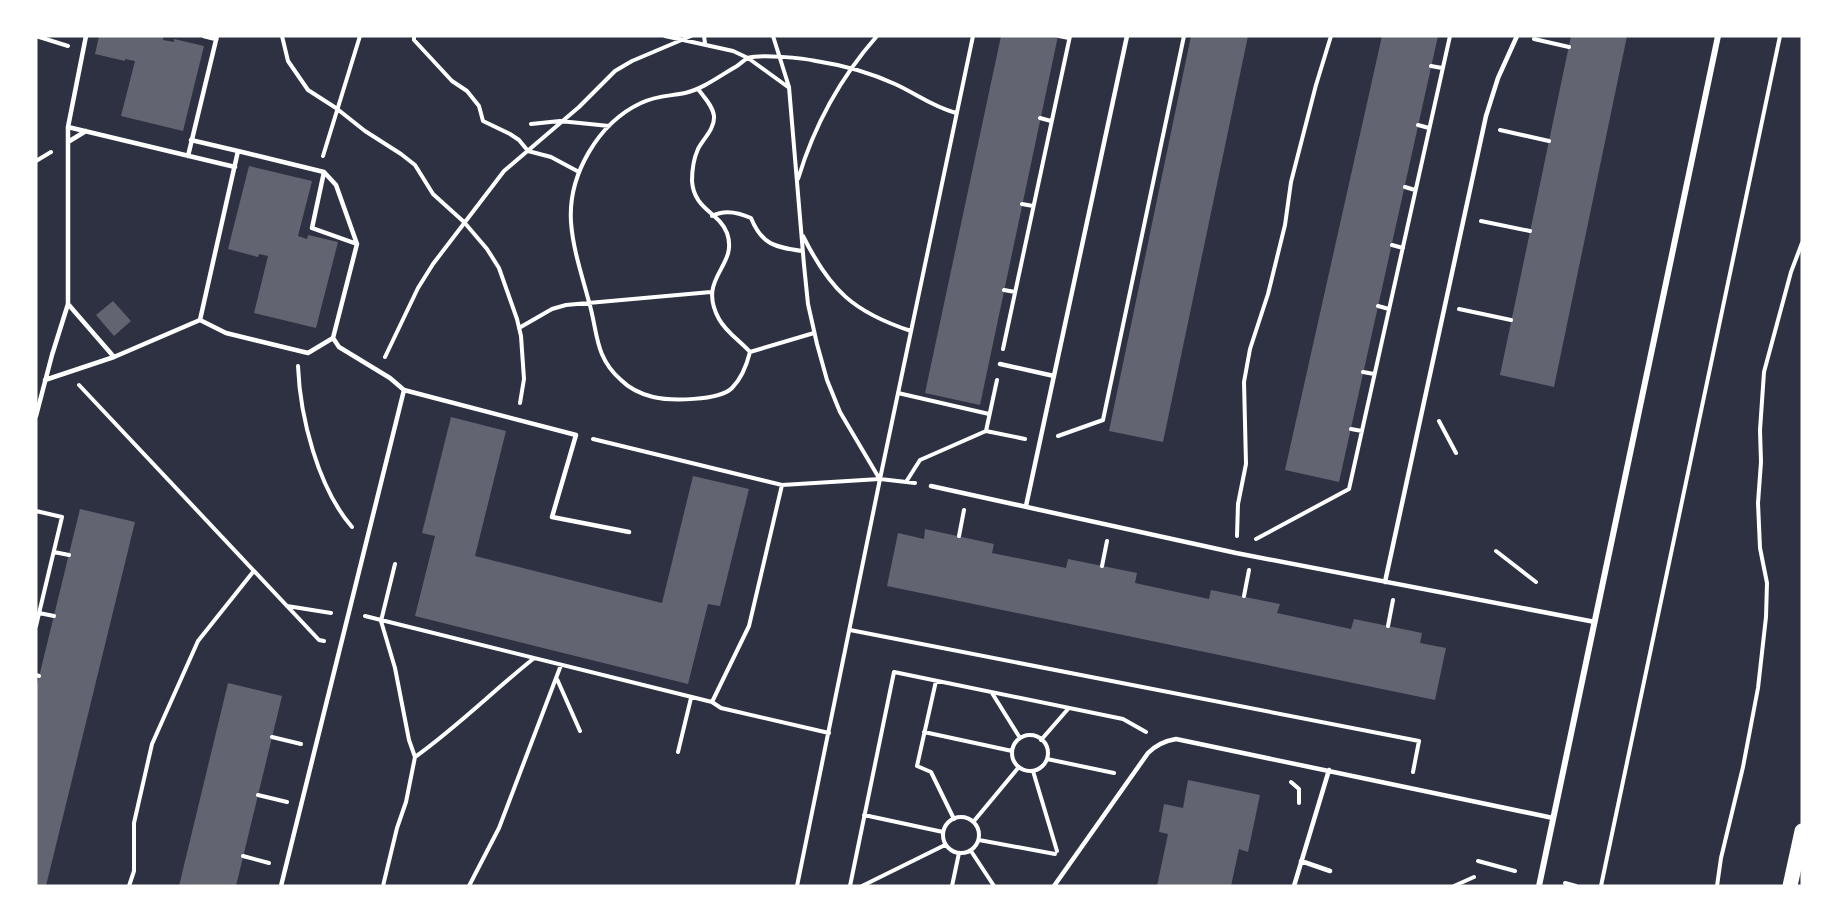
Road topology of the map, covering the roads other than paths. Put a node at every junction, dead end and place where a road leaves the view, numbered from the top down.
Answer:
1 (87, 36) edge
2 (204, 36) edge
3 (1127, 36) edge
4 (1517, 36) edge
5 (1718, 36) edge
6 (217, 37) edge
7 (68, 127) junction
8 (86, 131) junction
9 (192, 140) junction
10 (68, 142) junction
11 (238, 151) junction
12 (188, 156) junction
13 (235, 167) junction
14 (322, 171) junction
15 (357, 244) junction
16 (68, 304) junction
17 (200, 320) junction
18 (333, 338) junction
19 (114, 357) junction
20 (1000, 364) road end
21 (1054, 376) junction
22 (45, 380) junction
23 (404, 390) junction
24 (36, 416) edge
25 (931, 486) road end
26 (1026, 506) junction
27 (629, 532) dead end
28 (1385, 582) junction
29 (1595, 622) junction
30 (1329, 770) junction
31 (1553, 818) junction
32 (1802, 831) edge
33 (1301, 861) junction
34 (1330, 871) dead end
35 (281, 886) edge
36 (1054, 886) edge
37 (1294, 886) edge
38 (1539, 886) edge
39 (1790, 886) edge

1 - 7 lane
2 - 6 lane
3 - 21 lane
4 - 28 lane
5 - 29 street
6 - 9 lane
7 - 8 lane
7 - 10 lane
8 - 10 lane
8 - 12 lane
9 - 11 lane
9 - 12 lane
10 - 16 lane
11 - 13 lane
11 - 14 lane
12 - 13 lane
13 - 17 lane
14 - 15 lane
14 - 15 lane
15 - 18 lane
16 - 19 lane
16 - 22 lane
17 - 18 lane
17 - 19 lane
18 - 23 lane
19 - 22 lane
20 - 21 lane
21 - 26 lane
22 - 24 lane
23 - 27 lane
23 - 35 lane
25 - 26 lane
26 - 28 lane
28 - 29 lane
29 - 31 street
30 - 31 lane
30 - 33 lane
30 - 36 lane
31 - 38 street
32 - 39 main road
33 - 34 lane
33 - 37 lane

